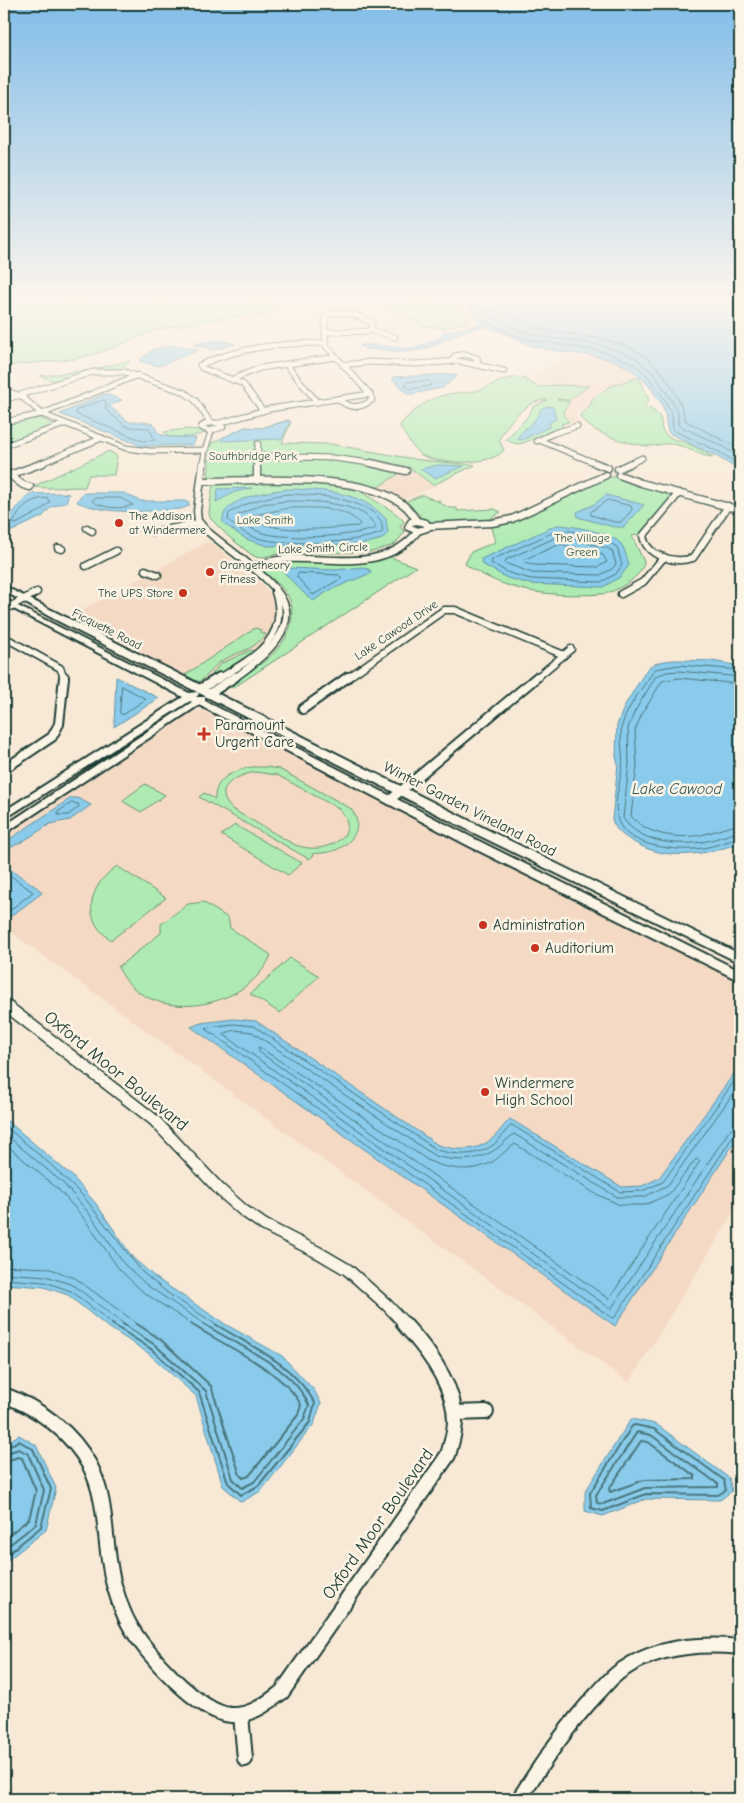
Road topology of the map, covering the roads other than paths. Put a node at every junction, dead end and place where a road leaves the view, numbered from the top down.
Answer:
1 (56, 383) edge
2 (118, 383) edge
3 (161, 383) edge
4 (240, 383) edge
5 (302, 383) edge
6 (360, 383) edge
7 (4, 390) edge
8 (370, 394) junction
9 (21, 396) junction
10 (338, 399) junction
11 (4, 400) edge
12 (317, 402) junction
13 (263, 410) junction
14 (42, 414) junction
15 (249, 415) joint
16 (4, 422) edge
17 (210, 422) junction
18 (65, 424) junction
19 (222, 425) junction
20 (577, 426) dead end
21 (211, 432) junction
22 (102, 438) junction
23 (261, 444) dead end
24 (4, 446) edge
25 (205, 450) junction
26 (259, 456) junction
27 (642, 458) dead end
28 (406, 471) dead end
29 (606, 471) junction
30 (618, 472) junction
31 (6, 474) edge
32 (202, 481) junction
33 (258, 482) junction
34 (30, 487) dead end
35 (679, 493) junction
36 (728, 506) junction
37 (740, 510) edge
38 (418, 521) junction
39 (200, 523) junction
40 (428, 526) junction
41 (418, 531) junction
42 (153, 532) dead end
43 (116, 551) dead end
44 (664, 557) junction
45 (86, 566) dead end
46 (250, 567) junction
47 (145, 570) dead end
48 (158, 575) dead end
49 (4, 588) edge
50 (37, 592) dead end
51 (621, 594) dead end
52 (23, 599) junction
53 (6, 606) edge
54 (282, 626) junction
55 (4, 637) edge
56 (571, 649) dead end
57 (564, 655) junction
58 (200, 690) junction
59 (210, 694) junction
60 (193, 699) junction
61 (303, 709) dead end
62 (4, 769) edge
63 (401, 791) junction
64 (390, 800) junction
65 (4, 816) edge
66 (4, 831) edge
67 (740, 959) edge
68 (740, 976) edge
69 (4, 1004) edge
70 (4, 1395) edge
71 (486, 1412) dead end
72 (455, 1413) junction
73 (740, 1646) edge
74 (241, 1715) junction
75 (245, 1760) dead end
76 (519, 1799) edge

1 - 9 street
2 - 14 street
3 - 17 street
4 - 13 street
5 - 12 street
6 - 8 street
7 - 9 street
8 - 10 street
8 - 10 street
9 - 11 street
9 - 14 street
10 - 12 street
12 - 13 street
13 - 15 street
14 - 16 street
14 - 18 street
15 - 19 street
17 - 19 street
17 - 21 street
18 - 22 street
18 - 24 street
19 - 21 street
20 - 29 street
21 - 25 street
22 - 25 street
22 - 31 street
23 - 26 street
25 - 32 street
26 - 28 street
26 - 33 street
27 - 30 street
29 - 30 street
29 - 40 street
30 - 35 street
31 - 34 street
32 - 33 street
32 - 39 street
33 - 38 street
35 - 36 street
35 - 44 street
36 - 37 street
36 - 44 street
38 - 40 street
38 - 41 street
39 - 42 street
39 - 46 street
40 - 41 street, Lake Smith Circle
41 - 46 street, Lake Smith Circle
43 - 45 street
44 - 51 street
46 - 54 street
47 - 48 street
49 - 52 main road, Ficquette Road
50 - 52 street
52 - 53 street
52 - 58 main road, Ficquette Road
53 - 60 main road, Ficquette Road
54 - 58 street
54 - 59 street
55 - 62 street
56 - 57 street
57 - 61 street, Lake Cawood Drive
57 - 63 street
58 - 59 main road, Winter Garden Vineland Road
58 - 60 main road
59 - 60 main road
59 - 63 main road, Winter Garden Vineland Road
60 - 64 main road, Winter Garden Vineland Road
60 - 65 main road
60 - 66 main road
63 - 64 street
63 - 67 main road, Winter Garden Vineland Road
64 - 68 main road, Winter Garden Vineland Road
69 - 72 street, Oxford Moor Boulevard
70 - 74 street, Oxford Moor Boulevard
71 - 72 street
72 - 74 street, Oxford Moor Boulevard
73 - 76 street
74 - 75 street

